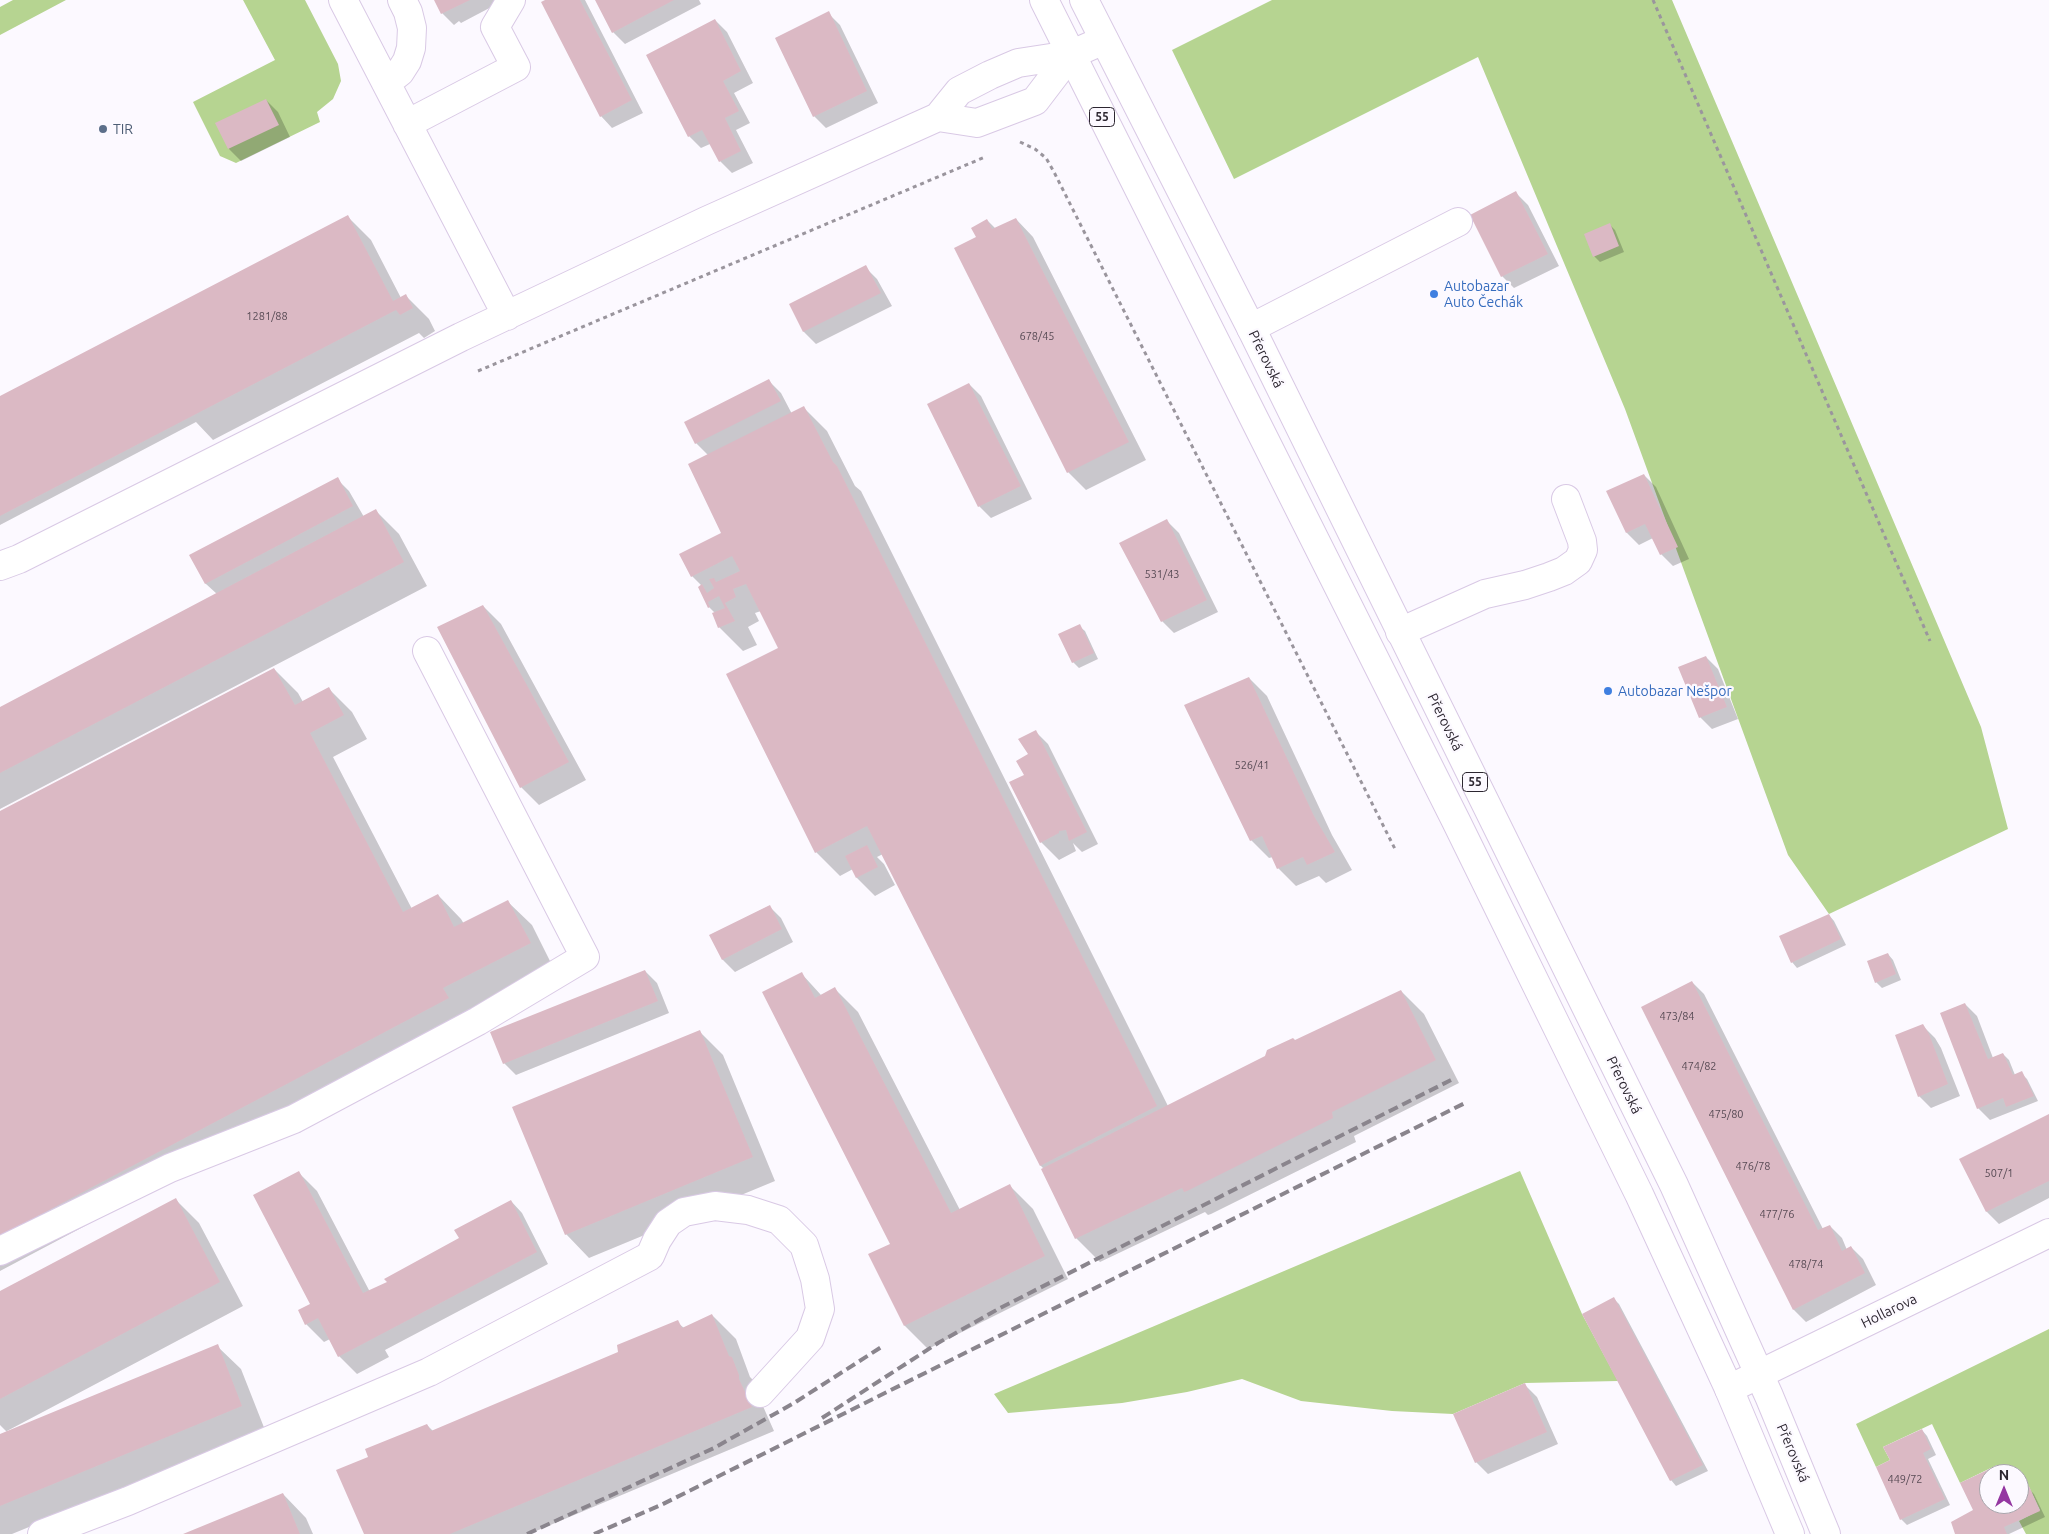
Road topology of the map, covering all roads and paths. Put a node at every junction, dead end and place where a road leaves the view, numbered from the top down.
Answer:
1 (343, 0) edge
2 (402, 0) edge
3 (511, 0) edge
4 (1044, 0) edge
5 (1084, 0) edge
6 (1653, 0) edge
7 (1104, 40) junction
8 (1070, 54) junction
9 (386, 83) junction
10 (938, 117) junction
11 (407, 124) junction
12 (1011, 146) dead end
13 (994, 153) dead end
14 (1458, 222) dead end
15 (507, 316) junction
16 (1251, 328) junction
17 (478, 371) dead end
18 (1566, 499) dead end
19 (0, 566) edge
20 (1400, 632) junction
21 (1930, 642) dead end
22 (427, 651) dead end
23 (1396, 851) dead end
24 (2049, 1233) edge
25 (0, 1251) edge
26 (1759, 1374) junction
27 (1729, 1389) junction
28 (760, 1393) dead end
29 (42, 1534) edge
30 (1790, 1534) edge
31 (1826, 1534) edge

1 - 9 main road
2 - 9 main road
3 - 11 main road
4 - 8 main road, 55
5 - 7 main road, Přerovská / 55
6 - 21 path
7 - 8 main road
7 - 16 main road, Přerovská / 55
8 - 10 main road
8 - 10 main road
8 - 27 main road, 55
9 - 11 main road
10 - 15 main road
11 - 15 main road
12 - 23 path
13 - 17 path
14 - 16 main road
15 - 19 main road
16 - 20 main road, Přerovská / 55
18 - 20 main road
20 - 26 main road, Přerovská / 55
22 - 25 main road
24 - 26 main road, Hollarova
26 - 27 main road, Hollarova
26 - 31 main road, Přerovská / 55
27 - 30 main road, 55
28 - 29 main road

